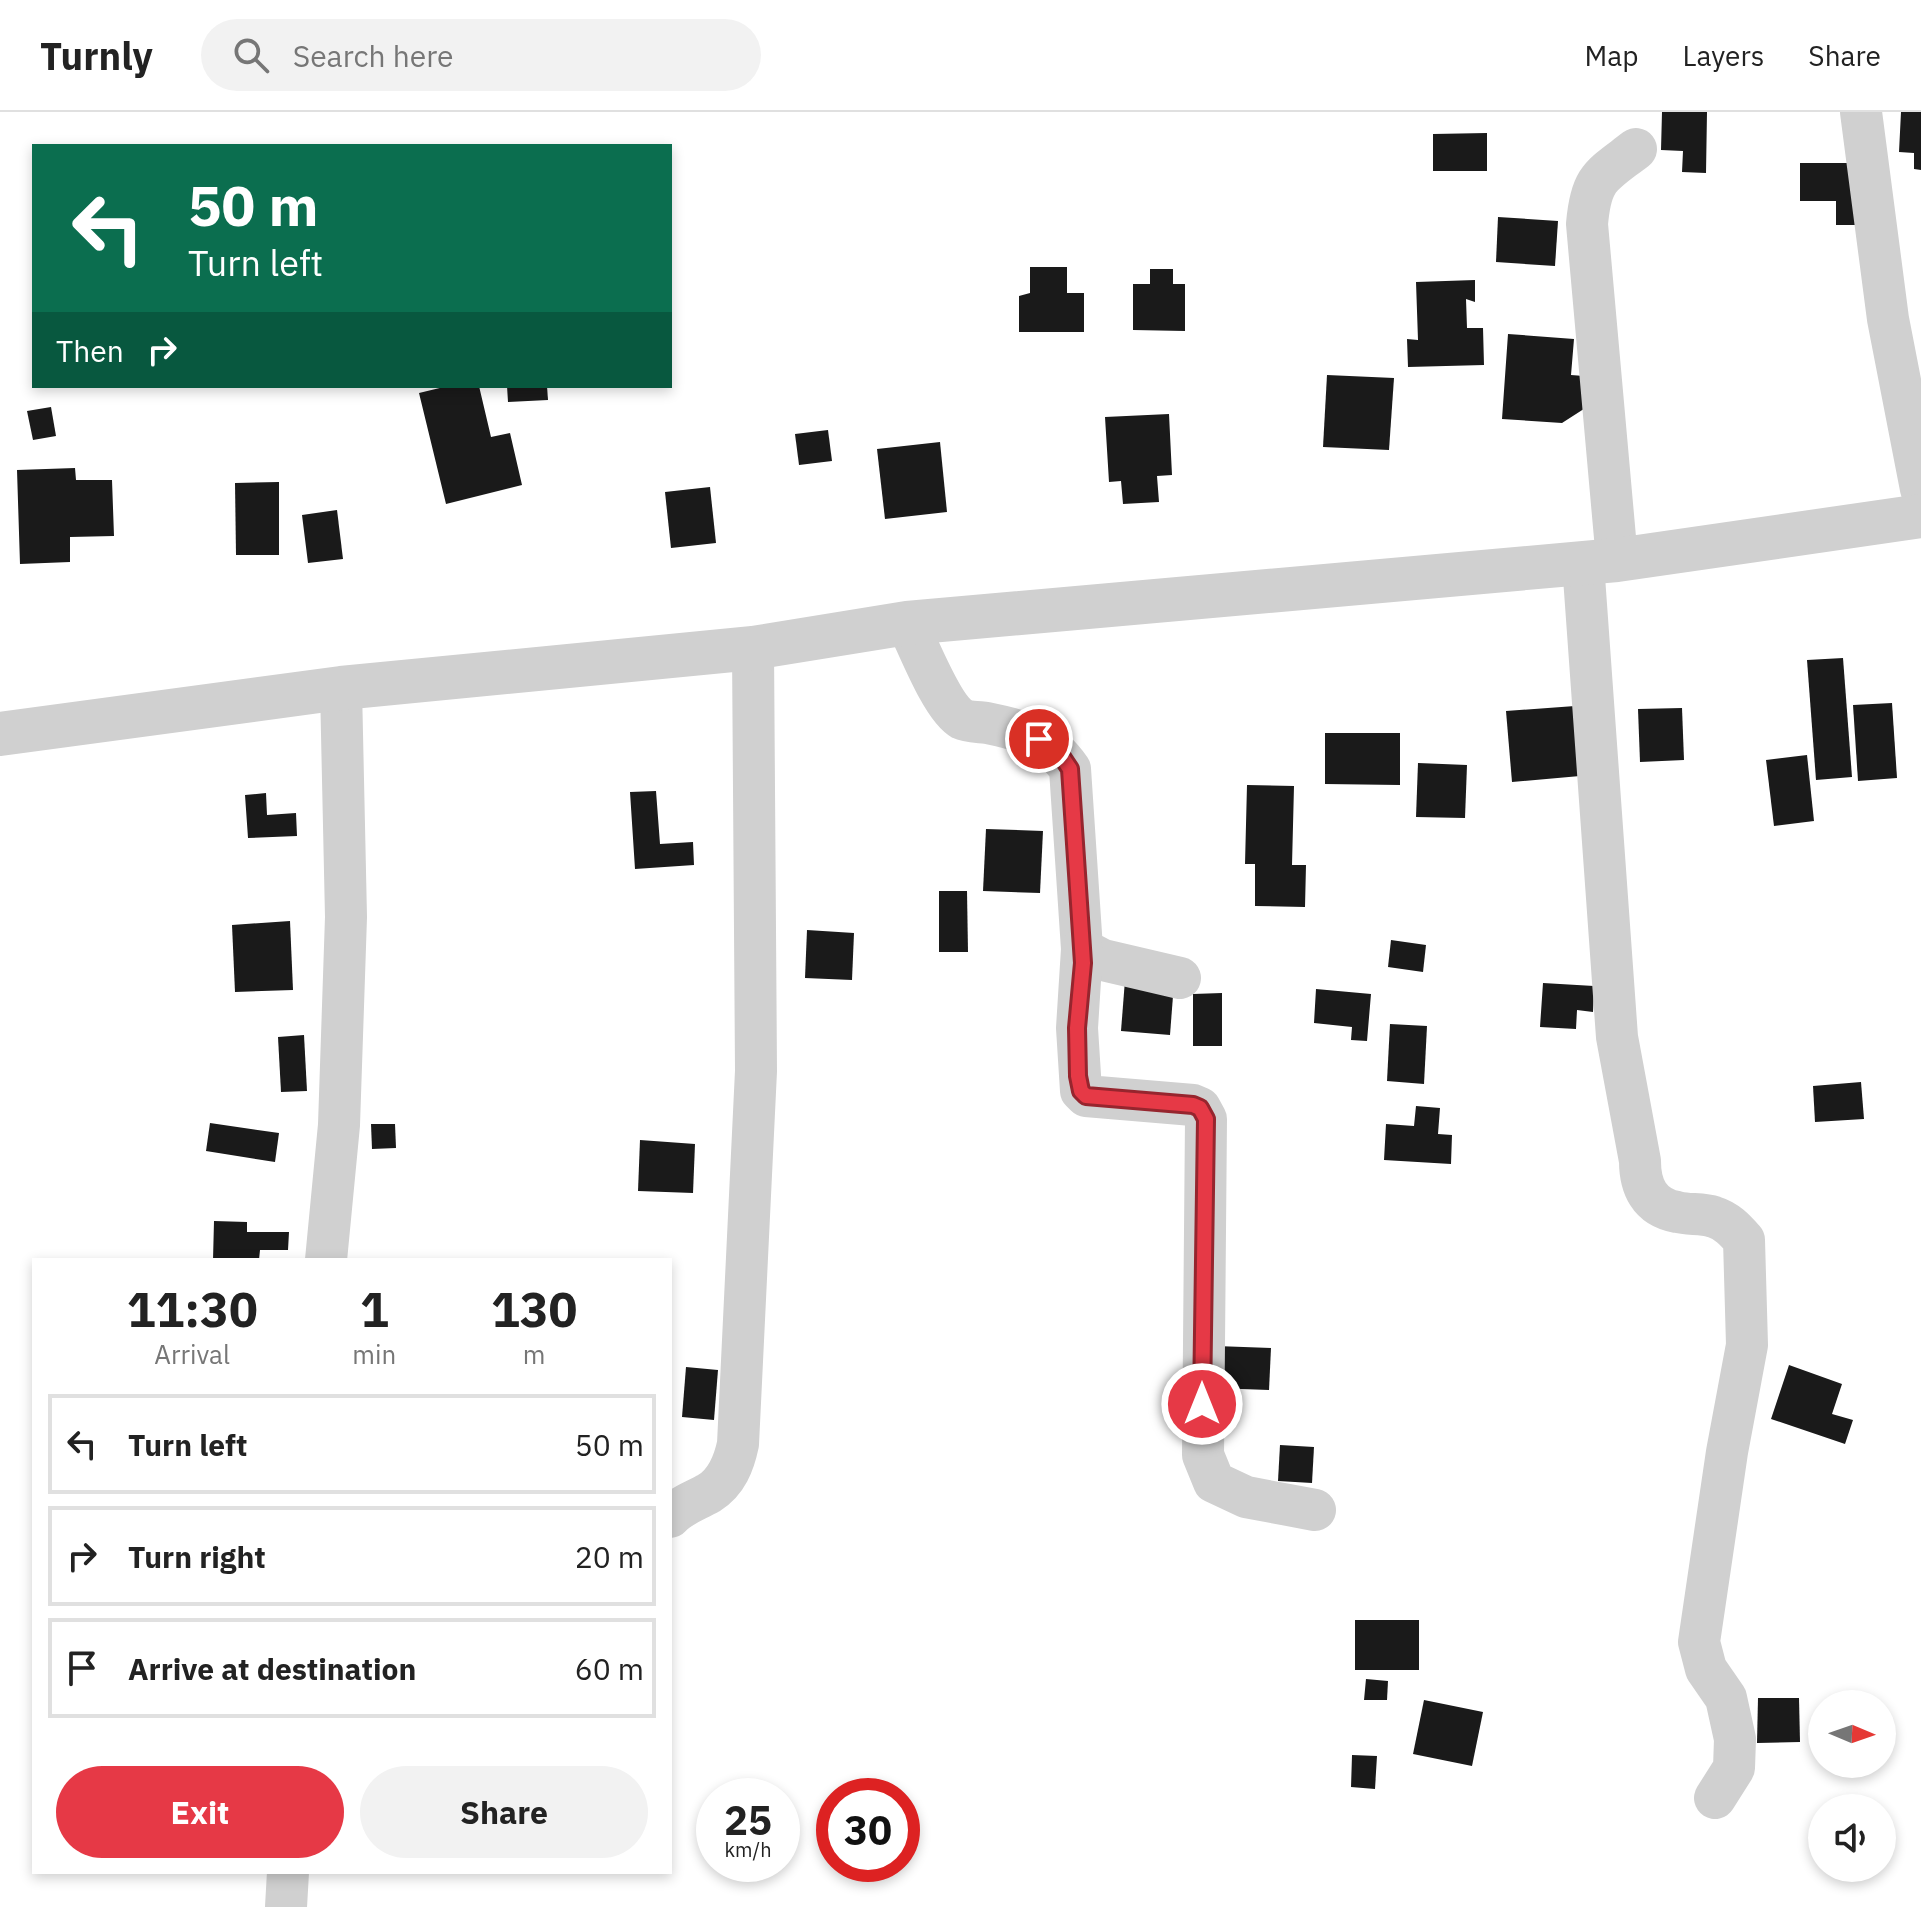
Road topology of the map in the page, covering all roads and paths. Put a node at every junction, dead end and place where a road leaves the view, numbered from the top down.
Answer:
1 (1861, 112) edge
2 (1636, 149) dead end
3 (1921, 489) edge
4 (1921, 516) edge
5 (1600, 562) junction
6 (907, 623) junction
7 (753, 648) junction
8 (341, 688) junction
9 (0, 734) edge
10 (1082, 949) junction
11 (1180, 978) dead end
12 (326, 1258) edge
13 (1315, 1510) dead end
14 (672, 1516) edge
15 (1715, 1798) dead end
16 (288, 1874) edge
17 (286, 1907) edge

1 - 3 street
2 - 5 street
4 - 5 street
5 - 6 street
5 - 15 street
6 - 7 street
6 - 10 street
7 - 8 street
7 - 14 street
8 - 9 street
8 - 12 street
10 - 11 street
10 - 13 street
16 - 17 street

